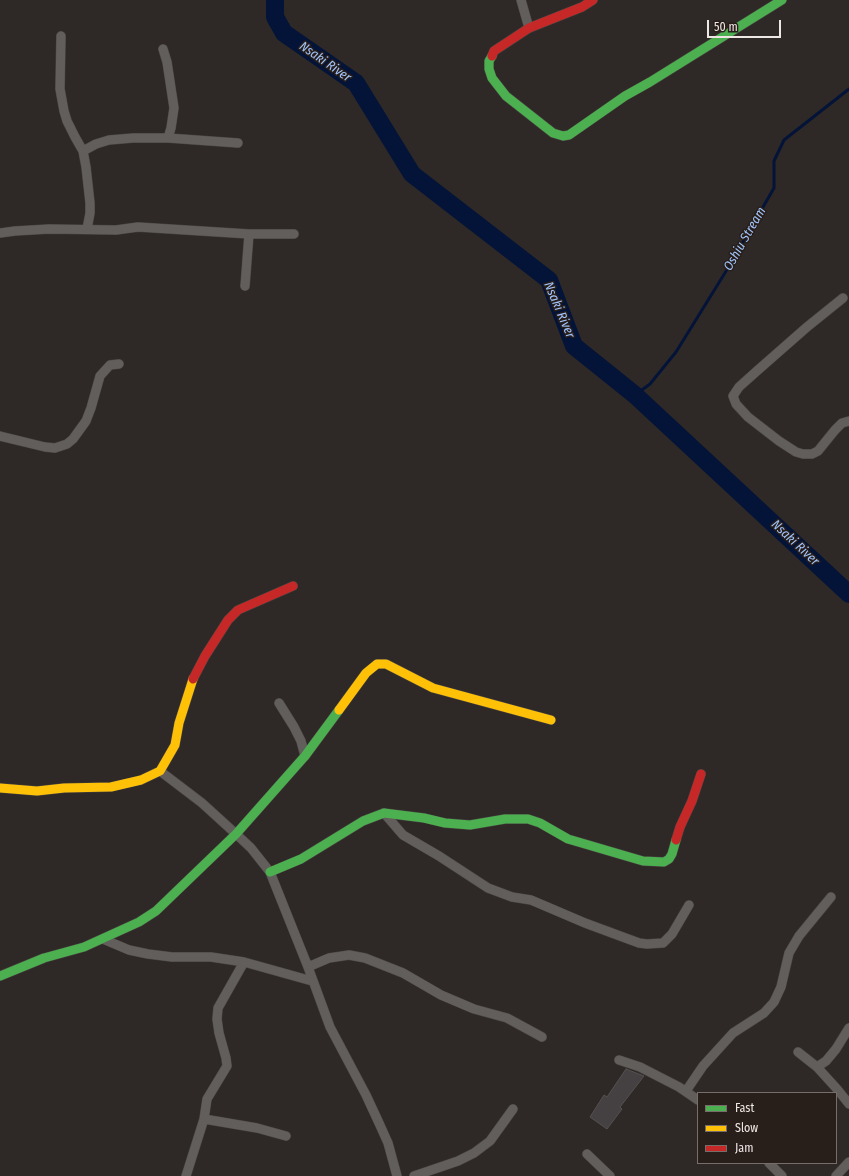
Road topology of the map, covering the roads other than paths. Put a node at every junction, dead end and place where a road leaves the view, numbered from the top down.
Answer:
1 (521, 0) edge
2 (593, 0) edge
3 (782, 0) edge
4 (529, 28) junction
5 (61, 36) dead end
6 (163, 49) dead end
7 (168, 138) junction
8 (238, 143) dead end
9 (83, 151) junction
10 (87, 229) junction
11 (0, 233) edge
12 (249, 234) junction
13 (294, 234) dead end
14 (245, 286) dead end
15 (843, 298) dead end
16 (119, 364) dead end
17 (849, 420) edge
18 (0, 436) edge
19 (294, 586) dead end
20 (279, 703) dead end
21 (550, 720) dead end
22 (305, 756) junction
23 (160, 771) junction
24 (701, 774) dead end
25 (0, 788) edge
26 (384, 814) junction
27 (236, 834) junction
28 (270, 872) junction
29 (831, 897) dead end
30 (689, 905) dead end
31 (103, 939) junction
32 (244, 962) junction
33 (308, 967) junction
34 (0, 976) edge
35 (312, 981) junction
36 (849, 1028) edge
37 (542, 1037) dead end
38 (798, 1052) dead end
39 (619, 1060) dead end
40 (816, 1067) junction
41 (686, 1091) junction
42 (697, 1099) edge
43 (849, 1104) edge
44 (513, 1109) dead end
45 (204, 1119) junction
46 (286, 1136) dead end
47 (587, 1154) dead end
48 (849, 1162) edge
49 (770, 1164) edge
50 (186, 1176) edge
51 (397, 1176) edge
52 (414, 1176) edge
53 (610, 1176) edge
54 (782, 1176) edge
55 (836, 1176) edge

1 - 4 street
2 - 4 street
3 - 4 street
5 - 9 street
6 - 7 street
7 - 8 street
7 - 9 street
9 - 10 street
10 - 11 street
10 - 12 street
12 - 13 street
12 - 14 street
15 - 17 street
16 - 18 street
19 - 23 street
20 - 22 street
21 - 22 street
22 - 27 street
23 - 25 street
23 - 27 street
24 - 26 street
26 - 28 street
26 - 30 street
27 - 28 street
27 - 31 street
28 - 33 street
29 - 41 street
31 - 32 street
31 - 34 street
32 - 35 street
32 - 45 street
33 - 35 street
33 - 37 street
35 - 51 street
36 - 40 street
38 - 40 street
39 - 41 street
40 - 43 street
41 - 42 street
44 - 52 street
45 - 46 street
45 - 50 street
47 - 53 street
48 - 55 street
49 - 54 street

